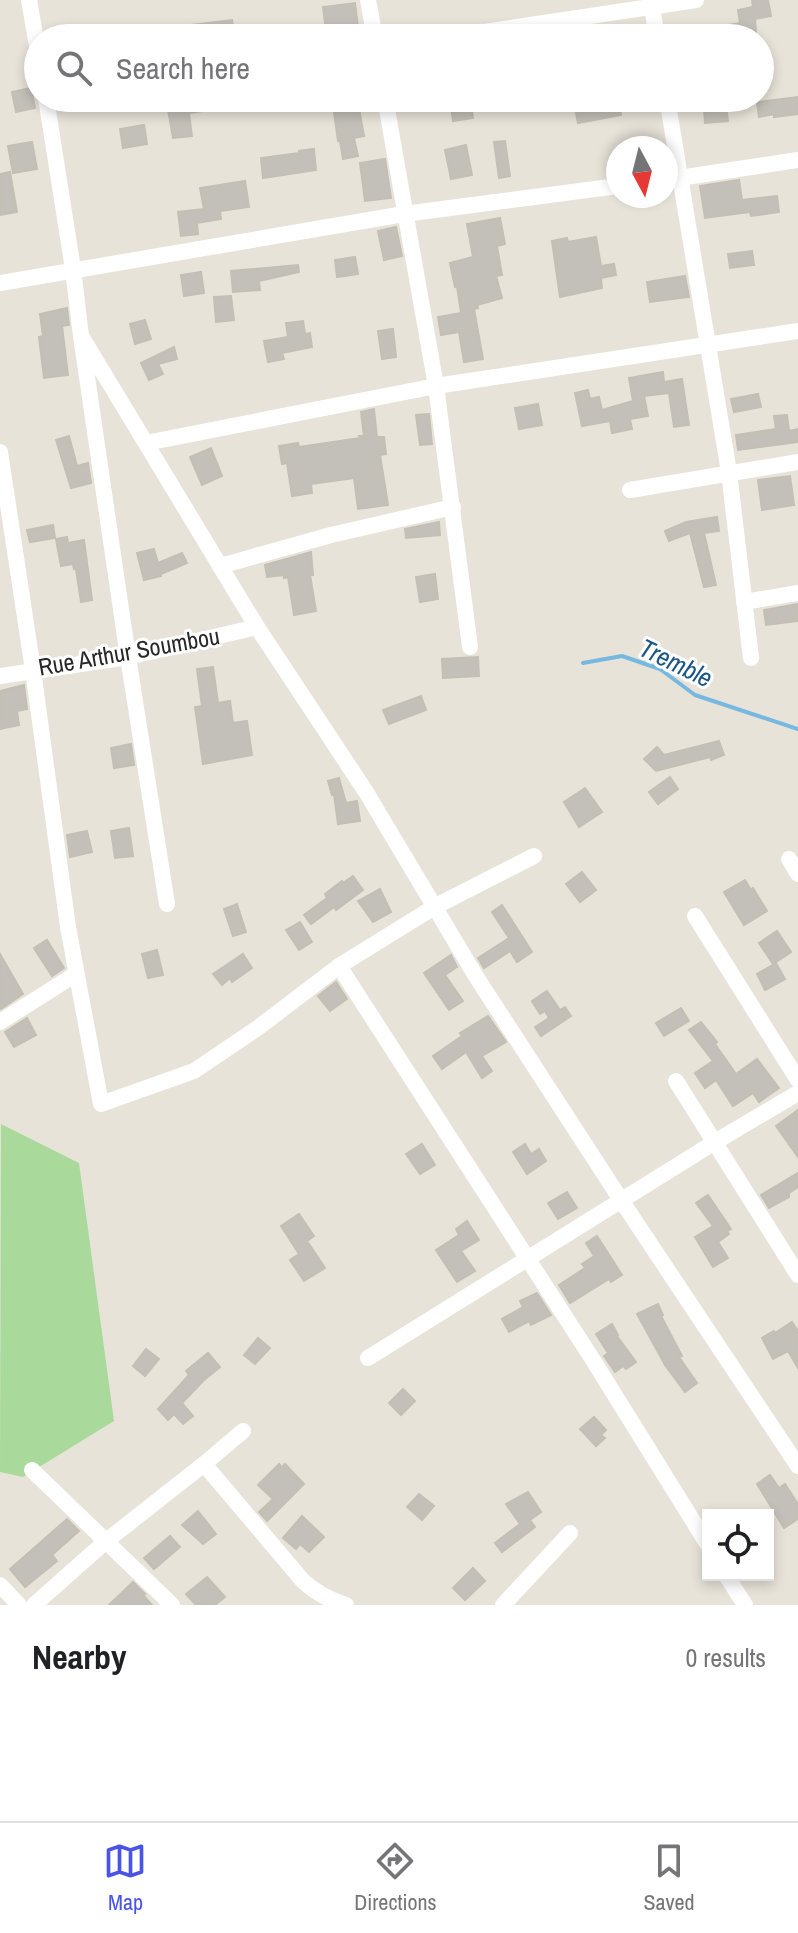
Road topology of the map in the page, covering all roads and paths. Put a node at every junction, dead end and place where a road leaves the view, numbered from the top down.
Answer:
1 (29, 0) edge
2 (368, 0) edge
3 (696, 0) edge
4 (651, 4) edge
5 (33, 24) edge
6 (372, 24) edge
7 (530, 24) edge
8 (655, 24) edge
9 (53, 112) edge
10 (387, 112) edge
11 (668, 112) edge
12 (670, 136) edge
13 (798, 160) edge
14 (678, 178) edge
15 (606, 188) edge
16 (678, 202) edge
17 (404, 214) junction
18 (73, 269) junction
19 (0, 283) edge
20 (798, 331) edge
21 (81, 336) junction
22 (709, 345) junction
23 (436, 386) junction
24 (146, 443) junction
25 (0, 452) edge
26 (798, 462) edge
27 (729, 472) junction
28 (630, 490) dead end
29 (453, 507) junction
30 (220, 566) junction
31 (798, 593) edge
32 (744, 602) junction
33 (257, 627) junction
34 (470, 647) dead end
35 (128, 657) junction
36 (751, 658) dead end
37 (33, 670) junction
38 (0, 676) edge
39 (534, 856) dead end
40 (167, 904) dead end
41 (436, 906) junction
42 (695, 916) dead end
43 (339, 966) junction
44 (76, 974) junction
45 (0, 1022) edge
46 (798, 1080) edge
47 (676, 1081) dead end
48 (798, 1093) edge
49 (715, 1142) junction
50 (621, 1200) junction
51 (527, 1258) junction
52 (798, 1275) edge
53 (368, 1358) dead end
54 (243, 1431) dead end
55 (204, 1464) junction
56 (798, 1466) edge
57 (32, 1470) dead end
58 (570, 1533) dead end
59 (702, 1535) edge
60 (105, 1542) junction
61 (730, 1581) edge
62 (0, 1585) edge
63 (19, 1605) edge
64 (34, 1605) edge
65 (172, 1605) edge
66 (346, 1605) edge
67 (503, 1605) edge
68 (745, 1605) edge

1 - 5 street
2 - 6 street
3 - 4 street
4 - 7 street
4 - 8 street
9 - 18 street
10 - 17 street
11 - 12 street
13 - 14 street
15 - 17 street
16 - 22 street
17 - 18 street
17 - 23 street
18 - 19 street
18 - 21 street
20 - 22 street
21 - 24 street
21 - 35 street
22 - 23 street
22 - 27 street
23 - 24 street
23 - 29 street
24 - 30 street
25 - 37 street
26 - 27 street
27 - 28 street
27 - 32 street
29 - 30 street
29 - 34 street
30 - 33 street
31 - 32 street
32 - 36 street
33 - 35 street, Rue Arthur Soumbou
33 - 41 street
35 - 37 street, Rue Arthur Soumbou
35 - 40 street
37 - 38 street, Rue Arthur Soumbou
37 - 44 street
39 - 41 street
41 - 43 street
41 - 50 street
42 - 46 street
43 - 44 street
43 - 51 street
44 - 45 street
47 - 49 street
48 - 49 street
49 - 50 street
49 - 52 street
50 - 51 street
50 - 56 street
51 - 53 street
51 - 59 street
54 - 55 street
55 - 60 street
55 - 66 street
57 - 60 street
58 - 67 street
60 - 64 street
60 - 65 street
61 - 68 street
62 - 63 street

